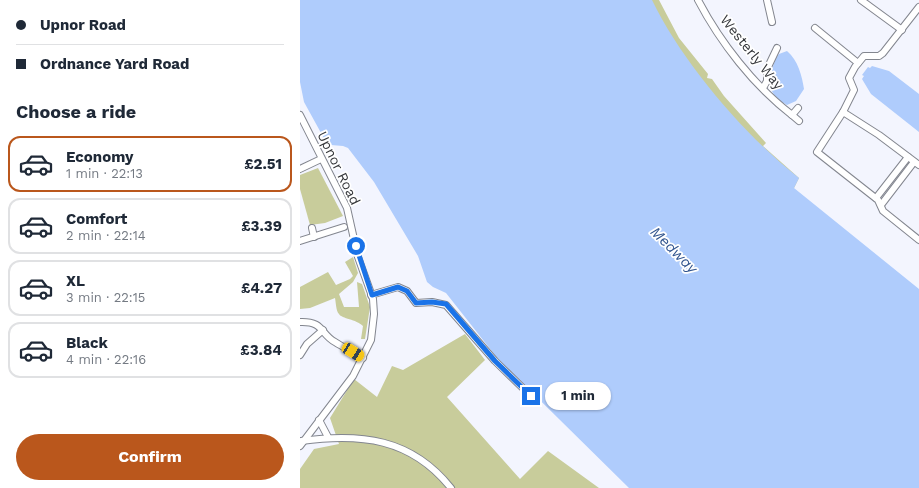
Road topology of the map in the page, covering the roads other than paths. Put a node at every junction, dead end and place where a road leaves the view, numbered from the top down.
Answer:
1 (698, 0) edge
2 (767, 0) edge
3 (861, 0) edge
4 (919, 7) edge
5 (772, 22) dead end
6 (815, 28) dead end
7 (900, 33) junction
8 (777, 48) dead end
9 (858, 63) junction
10 (763, 88) junction
11 (798, 108) dead end
12 (843, 112) junction
13 (300, 115) edge
14 (792, 115) junction
15 (799, 121) dead end
16 (908, 157) junction
17 (321, 159) junction
18 (917, 164) edge
19 (300, 169) edge
20 (876, 198) junction
21 (881, 205) junction
22 (344, 227) dead end
23 (312, 228) dead end
24 (314, 237) junction
25 (919, 240) edge
26 (300, 241) edge
27 (372, 295) junction
28 (300, 322) edge
29 (324, 330) junction
30 (300, 355) edge
31 (363, 358) junction
32 (531, 396) dead end
33 (319, 420) junction
34 (328, 437) junction
35 (301, 443) edge
36 (451, 488) edge

1 - 10 street, Westerly Way
2 - 5 street
3 - 7 street
4 - 7 street
6 - 9 street
7 - 9 street
8 - 10 street
9 - 12 street
10 - 14 street, Westerly Way
11 - 14 street
12 - 16 street
12 - 20 street
13 - 17 street, Upnor Road
14 - 15 street, Westerly Way
16 - 18 street
16 - 20 street
17 - 19 street
17 - 27 street, Upnor Road
18 - 21 street
20 - 21 street
21 - 25 street
22 - 24 street
23 - 24 street
24 - 26 street
27 - 31 street, Upnor Road
27 - 32 street
28 - 29 street
29 - 30 street
29 - 31 street
31 - 33 street, Upnor Road
33 - 34 street
33 - 35 street, Upnor Road
34 - 35 street
34 - 36 street

